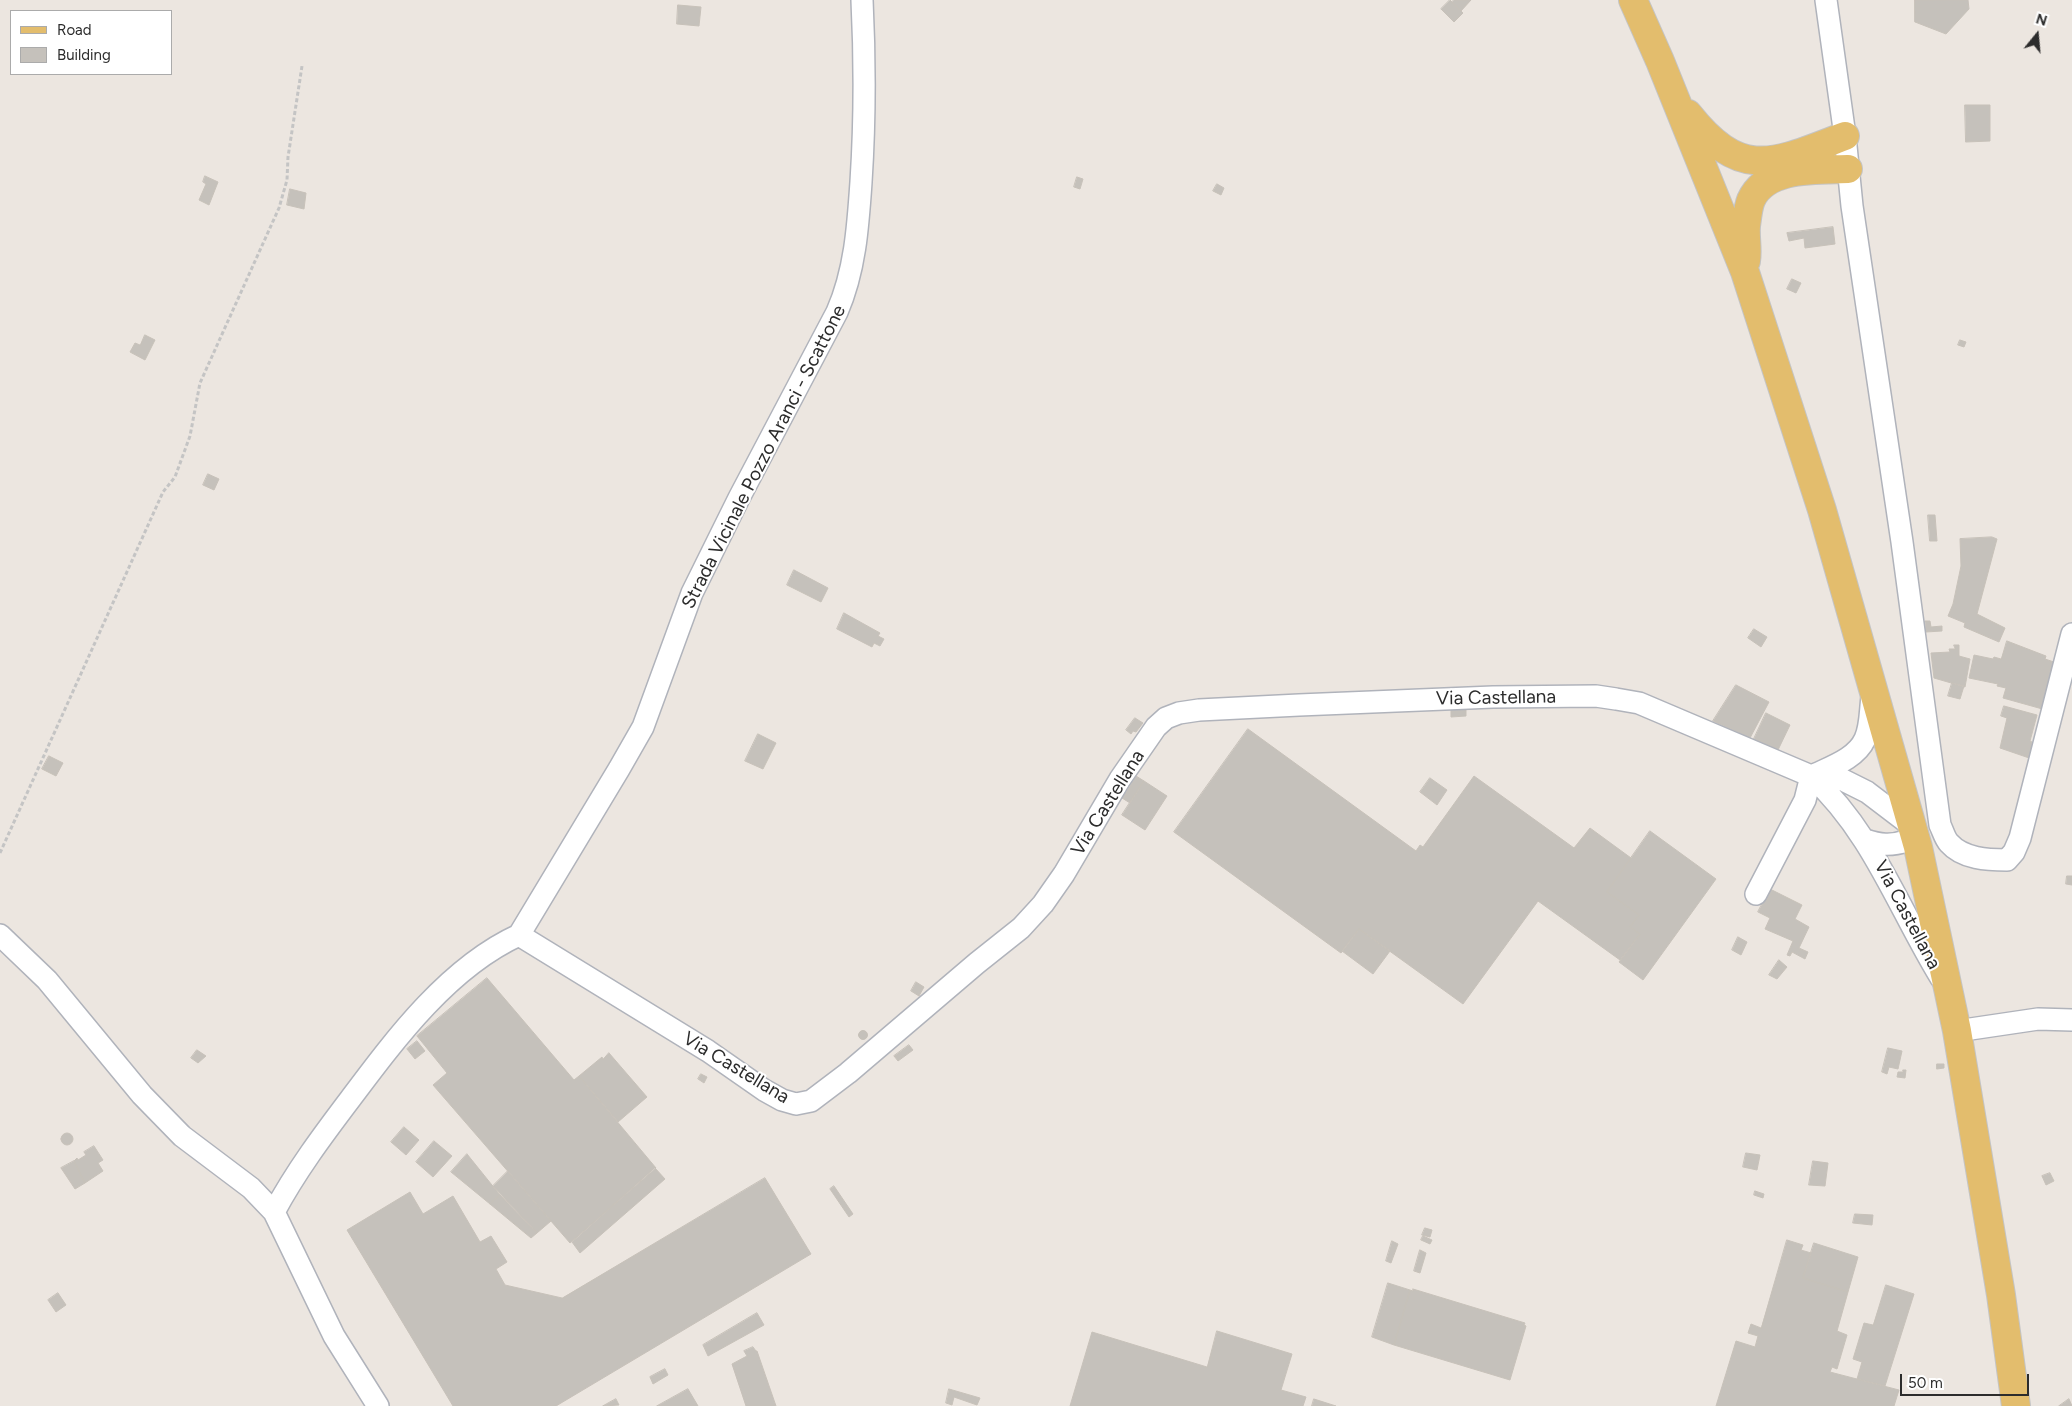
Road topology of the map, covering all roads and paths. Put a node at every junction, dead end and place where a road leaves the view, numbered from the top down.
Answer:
1 (862, 0) edge
2 (1633, 0) edge
3 (1826, 0) edge
4 (302, 66) dead end
5 (1674, 96) junction
6 (1845, 136) junction
7 (1848, 169) junction
8 (1745, 272) junction
9 (2072, 634) edge
10 (1873, 688) junction
11 (1811, 776) junction
12 (1913, 827) junction
13 (1865, 840) junction
14 (0, 853) edge
15 (1756, 894) dead end
16 (0, 935) edge
17 (519, 935) junction
18 (1948, 990) junction
19 (2072, 1020) edge
20 (1958, 1031) junction
21 (274, 1212) junction
22 (378, 1406) edge
23 (2016, 1406) edge

1 - 17 street, Strada Vicinale Pozzo Aranci - Scattone
2 - 5 main road
3 - 6 street
4 - 14 path
5 - 6 main road
5 - 8 main road
6 - 7 street
7 - 8 main road
7 - 9 street
8 - 10 main road
10 - 11 street
10 - 12 main road
11 - 12 street, Via Castellana
11 - 13 street, Via Castellana
11 - 15 street
11 - 17 street, Via Castellana
12 - 13 street, Via Castellana
12 - 18 main road
13 - 18 street, Via Castellana
16 - 21 street
17 - 21 street
18 - 20 main road
19 - 20 street
20 - 23 main road
21 - 22 street

